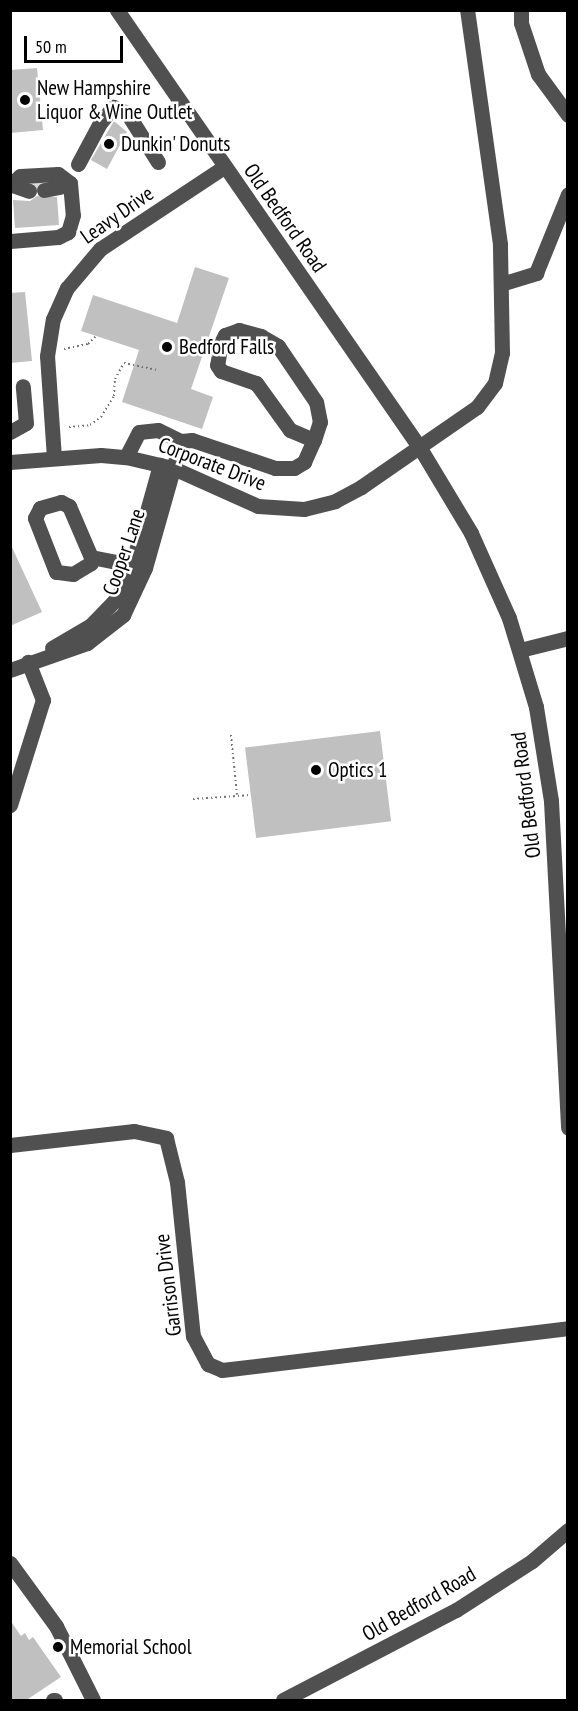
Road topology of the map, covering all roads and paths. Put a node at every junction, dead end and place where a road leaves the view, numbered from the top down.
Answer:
1 (117, 10) edge
2 (467, 10) edge
3 (521, 10) edge
4 (567, 115) edge
5 (158, 162) dead end
6 (78, 164) dead end
7 (224, 167) junction
8 (11, 185) edge
9 (567, 194) edge
10 (68, 232) junction
11 (10, 241) edge
12 (501, 284) junction
13 (96, 336) dead end
14 (64, 349) dead end
15 (157, 369) dead end
16 (23, 386) dead end
17 (69, 426) dead end
18 (10, 432) edge
19 (314, 440) junction
20 (182, 441) junction
21 (420, 448) junction
22 (126, 457) junction
23 (54, 458) junction
24 (10, 462) edge
25 (166, 466) junction
26 (91, 557) junction
27 (132, 565) junction
28 (567, 638) edge
29 (520, 650) junction
30 (28, 662) junction
31 (10, 670) edge
32 (231, 735) dead end
33 (237, 795) junction
34 (251, 795) dead end
35 (193, 799) dead end
36 (10, 805) edge
37 (566, 1089) edge
38 (567, 1128) edge
39 (10, 1145) edge
40 (567, 1328) edge
41 (567, 1530) edge
42 (10, 1563) edge
43 (93, 1701) edge
44 (284, 1701) edge

1 - 7 street, Old Bedford Road
2 - 12 street
3 - 4 street
5 - 6 street
7 - 21 street, Old Bedford Road
7 - 23 street, Leavy Drive
8 - 10 street
8 - 10 street
9 - 12 street
10 - 11 street
12 - 21 street
13 - 14 path
15 - 17 path
16 - 18 street
19 - 19 street
19 - 20 street
20 - 22 street
20 - 25 street
21 - 25 street, Corporate Drive
21 - 29 street, Old Bedford Road
22 - 23 street, Corporate Drive
22 - 25 street, Corporate Drive
23 - 24 street, Corporate Drive
25 - 27 street, Cooper Lane
25 - 30 street, Cooper Lane
26 - 26 street
26 - 27 street
27 - 30 street, Cooper Lane
28 - 29 street
29 - 37 street, Old Bedford Road
30 - 31 street, Cooper Lane
30 - 36 street
32 - 33 path
33 - 34 path
33 - 35 path
37 - 38 street, Old Bedford Road
39 - 40 street, Garrison Drive
41 - 44 street, Old Bedford Road
42 - 43 street

